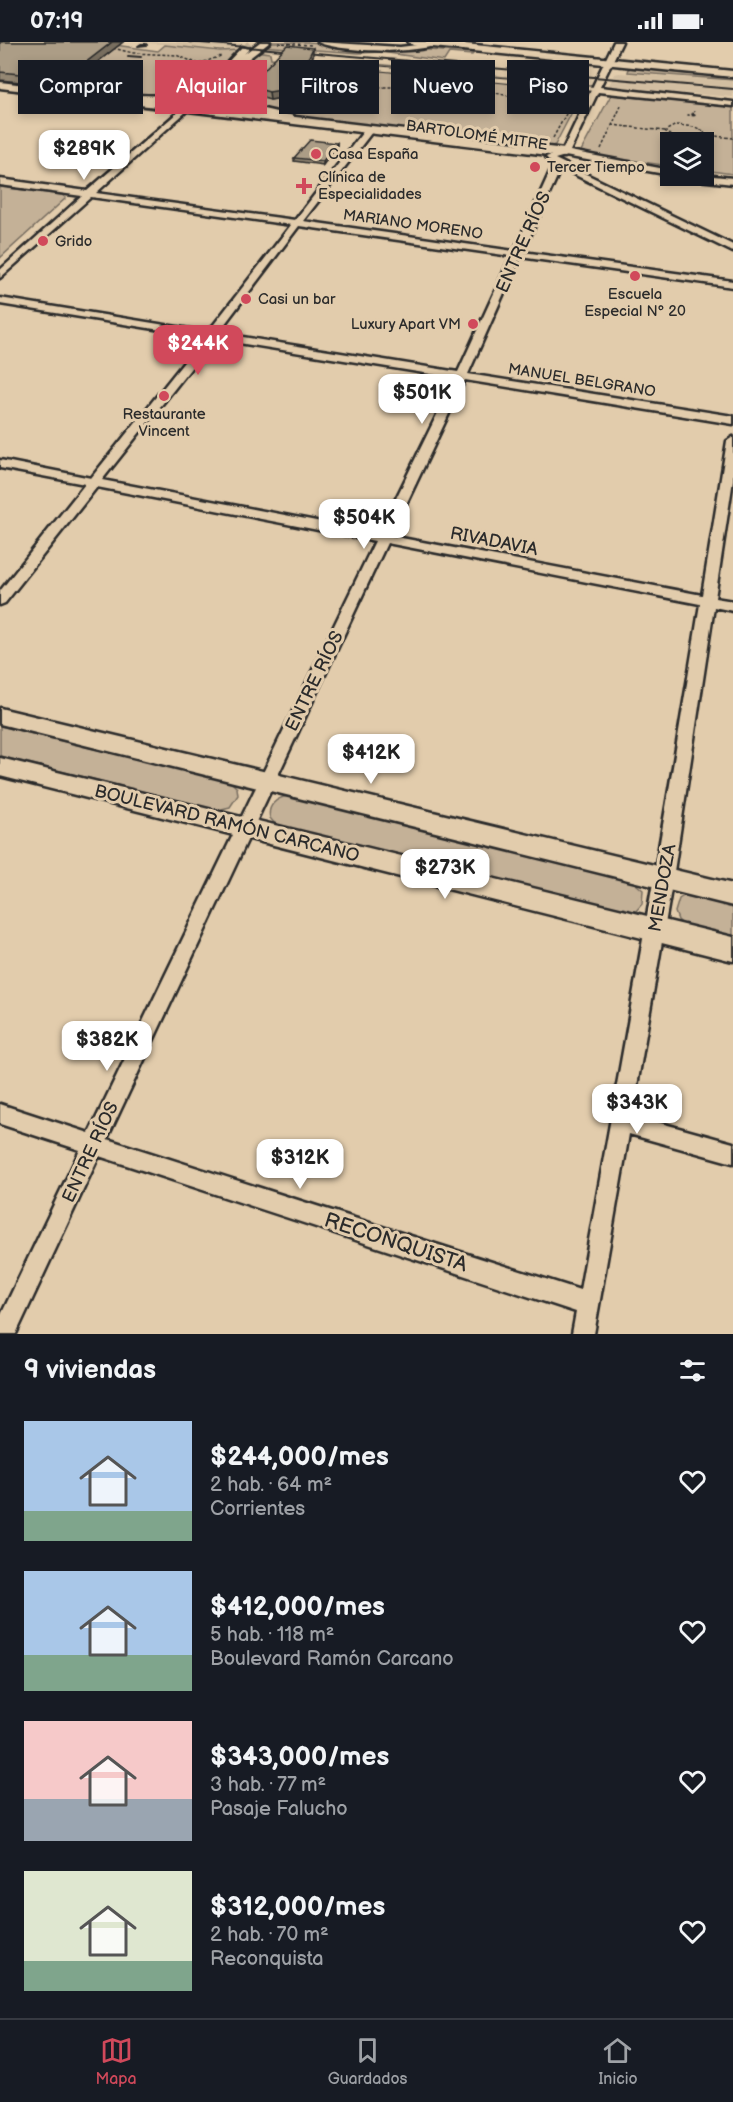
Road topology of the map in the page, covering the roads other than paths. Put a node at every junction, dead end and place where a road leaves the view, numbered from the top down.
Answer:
1 (266, 42) edge
2 (322, 42) edge
3 (413, 42) edge
4 (618, 42) edge
5 (437, 43) edge
6 (248, 45) tunnel mouth
7 (608, 61) junction
8 (379, 68) edge
9 (733, 74) edge
10 (1, 88) edge
11 (18, 89) edge
12 (594, 89) junction
13 (143, 95) edge
14 (733, 104) edge
15 (155, 108) edge
16 (178, 114) edge
17 (206, 114) edge
18 (214, 114) edge
19 (314, 123) junction
20 (366, 133) junction
21 (562, 160) junction
22 (647, 170) junction
23 (660, 172) edge
24 (584, 174) junction
25 (714, 179) edge
26 (733, 181) edge
27 (0, 182) edge
28 (89, 194) junction
29 (298, 223) junction
30 (733, 249) edge
31 (518, 254) junction
32 (0, 275) edge
33 (733, 285) edge
34 (0, 301) edge
35 (211, 335) junction
36 (462, 375) junction
37 (733, 420) edge
38 (733, 441) edge
39 (0, 464) edge
40 (96, 482) junction
41 (383, 538) junction
42 (0, 600) edge
43 (708, 602) junction
44 (733, 606) edge
45 (0, 716) edge
46 (0, 767) edge
47 (266, 782) junction
48 (244, 827) junction
49 (664, 878) junction
50 (733, 895) edge
51 (656, 929) junction
52 (733, 949) edge
53 (0, 1114) edge
54 (620, 1121) junction
55 (94, 1145) junction
56 (733, 1153) edge
57 (587, 1304) junction
58 (4, 1334) edge
59 (583, 1334) edge

1 - 19 street
2 - 5 street
3 - 5 main road
4 - 7 street, ENTRE RÍOS
5 - 7 main road
6 - 13 street
7 - 9 main road
7 - 12 street, ENTRE RÍOS
8 - 12 lane
10 - 11 main road
10 - 15 main road
12 - 14 street
12 - 21 street, ENTRE RÍOS
16 - 28 street
17 - 20 main road, BARTOLOMÉ MITRE
18 - 19 main road, BARTOLOMÉ MITRE
19 - 20 main road, BARTOLOMÉ MITRE
20 - 21 main road, BARTOLOMÉ MITRE
20 - 29 street
21 - 22 street, BARTOLOMÉ MITRE
21 - 24 street
21 - 31 street, ENTRE RÍOS
22 - 23 street, BARTOLOMÉ MITRE
22 - 24 street, BARTOLOMÉ MITRE
24 - 30 street
25 - 26 street
27 - 28 street, MARIANO MORENO
28 - 29 street, MARIANO MORENO
28 - 32 street
29 - 31 street, MARIANO MORENO
29 - 35 street
31 - 33 street, MARIANO MORENO
31 - 36 street, ENTRE RÍOS
34 - 35 street, MANUEL BELGRANO
35 - 36 street, MANUEL BELGRANO
35 - 40 street
36 - 37 street, MANUEL BELGRANO
36 - 41 street, ENTRE RÍOS
38 - 43 street, MENDOZA
39 - 40 street, RIVADAVIA
40 - 41 street, RIVADAVIA
40 - 42 street
41 - 43 street, RIVADAVIA
41 - 47 street, ENTRE RÍOS
43 - 44 street, RIVADAVIA
43 - 49 street, MENDOZA
45 - 47 main road
46 - 48 main road, BOULEVARD RAMÓN CARCANO
47 - 48 street, ENTRE RÍOS
47 - 49 main road
48 - 51 main road, BOULEVARD RAMÓN CARCANO
48 - 55 street, ENTRE RÍOS
49 - 50 main road
49 - 51 street, MENDOZA
51 - 52 main road, BOULEVARD RAMÓN CARCANO
51 - 54 street, MENDOZA
53 - 55 street, RECONQUISTA
54 - 56 street
54 - 57 street, MENDOZA
55 - 57 street, RECONQUISTA
55 - 58 street, ENTRE RÍOS
57 - 59 street, MENDOZA

